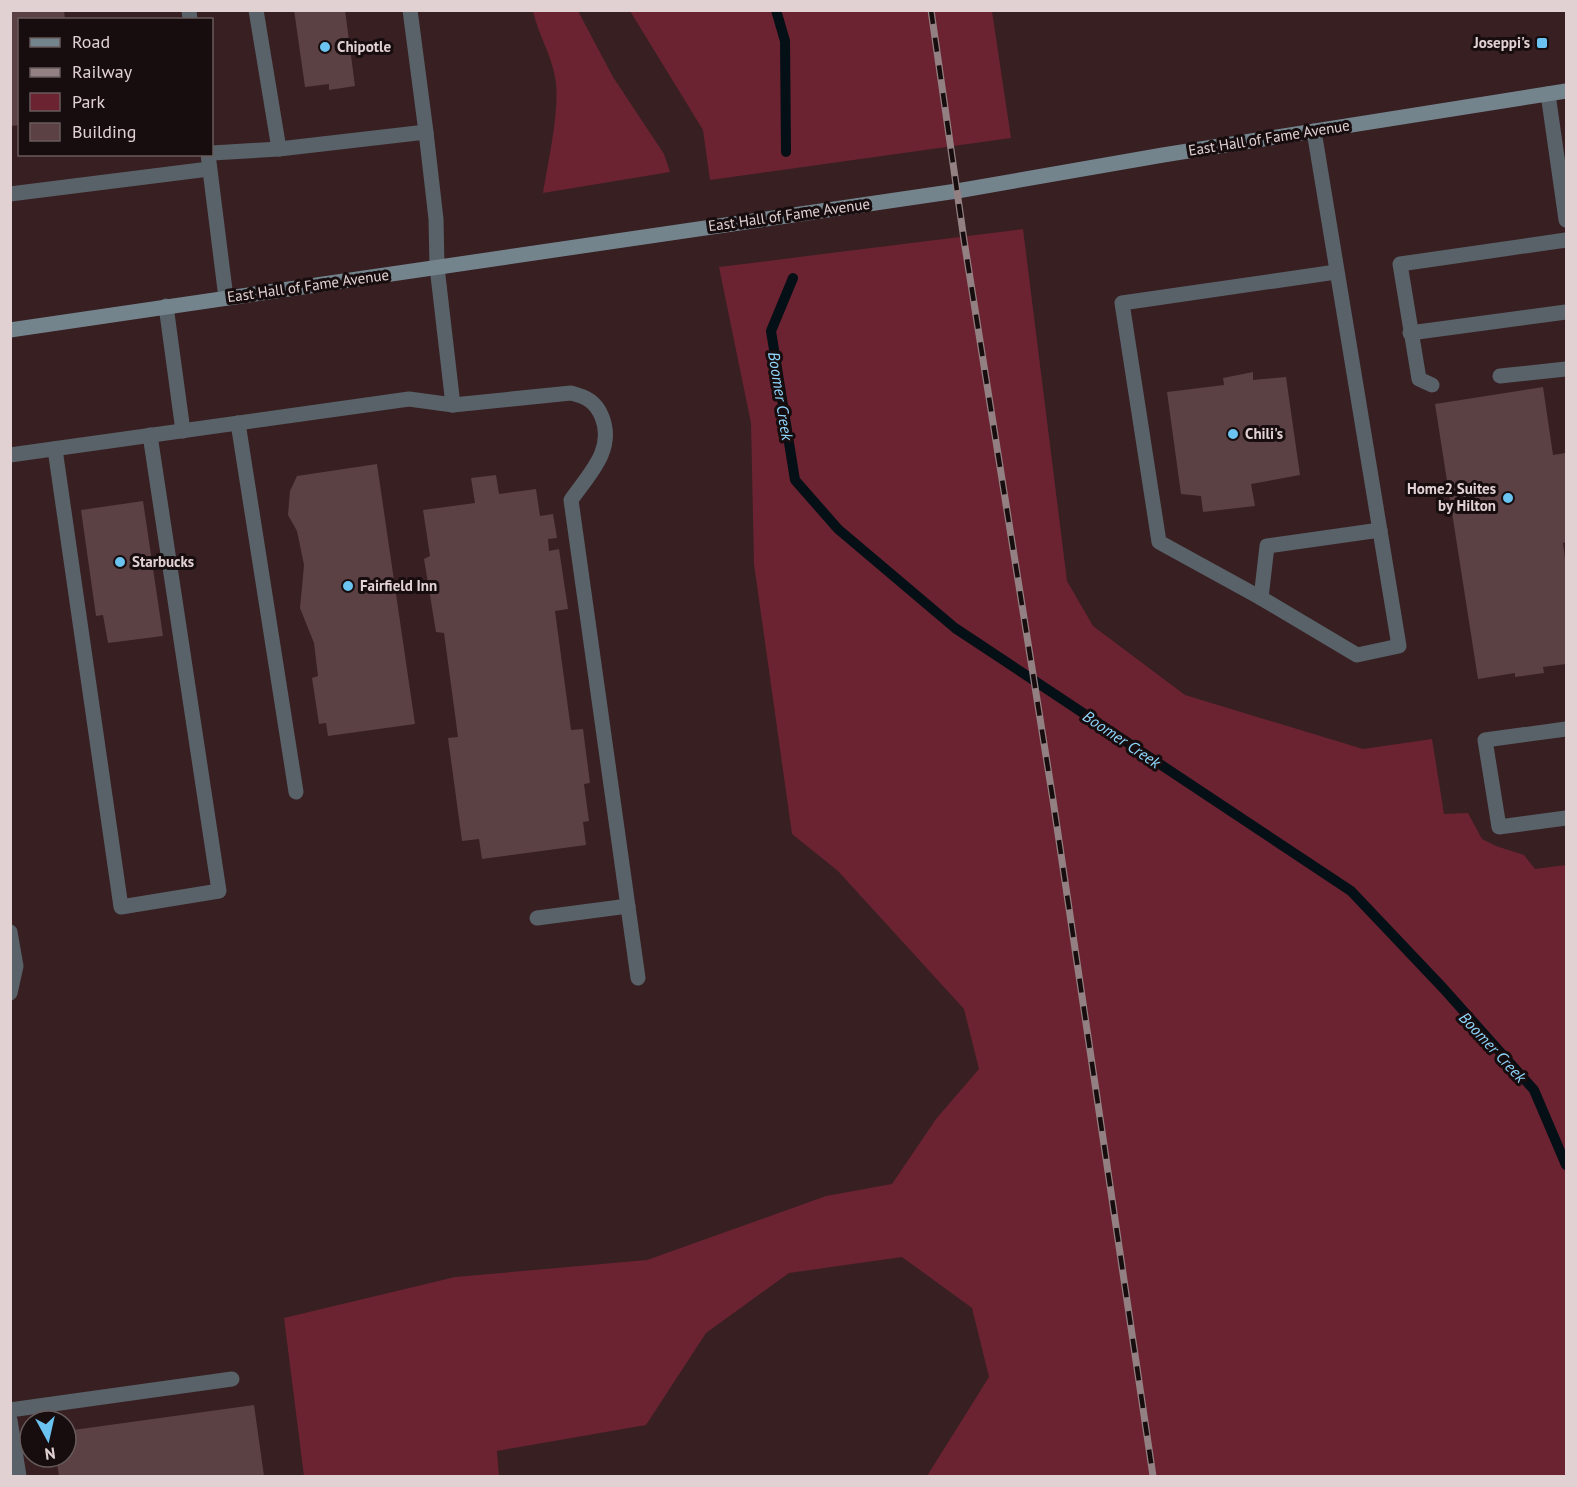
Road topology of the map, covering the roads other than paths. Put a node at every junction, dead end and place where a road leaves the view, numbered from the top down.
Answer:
1 (256, 10) edge
2 (410, 10) edge
3 (1566, 91) edge
4 (1548, 94) junction
5 (1314, 131) junction
6 (426, 132) junction
7 (279, 149) junction
8 (210, 159) edge
9 (10, 194) edge
10 (1566, 220) edge
11 (1566, 240) edge
12 (436, 267) junction
13 (1336, 272) junction
14 (226, 298) junction
15 (166, 306) junction
16 (1566, 312) edge
17 (10, 330) edge
18 (1410, 333) junction
19 (1566, 369) edge
20 (1500, 376) dead end
21 (1432, 385) dead end
22 (453, 405) junction
23 (238, 423) junction
24 (183, 431) junction
25 (150, 435) junction
26 (55, 449) junction
27 (10, 455) edge
28 (1380, 530) junction
29 (1261, 598) junction
30 (1566, 729) edge
31 (296, 792) dead end
32 (1566, 818) edge
33 (628, 906) junction
34 (537, 918) dead end
35 (10, 932) edge
36 (638, 978) dead end
37 (10, 993) edge
38 (232, 1379) dead end
39 (10, 1410) edge
40 (10, 1420) edge
41 (19, 1476) edge

1 - 7 street
2 - 6 street
3 - 4 main road, East Hall of Fame Avenue
4 - 5 main road, East Hall of Fame Avenue
4 - 10 street
5 - 12 main road, East Hall of Fame Avenue
5 - 13 street
6 - 7 street
6 - 12 street
7 - 8 street
8 - 9 street
8 - 14 street
11 - 18 street
12 - 14 main road, East Hall of Fame Avenue
12 - 22 street
13 - 28 street
13 - 29 street
14 - 15 main road, East Hall of Fame Avenue
15 - 17 main road, East Hall of Fame Avenue
15 - 24 street
16 - 18 street
18 - 21 street
19 - 20 street
22 - 23 street
22 - 33 street
23 - 24 street
23 - 31 street
24 - 25 street
25 - 26 street
25 - 26 street
26 - 27 street
28 - 29 street
28 - 29 street
30 - 32 street
33 - 34 street
33 - 36 street
35 - 37 street
38 - 39 street
40 - 41 street

